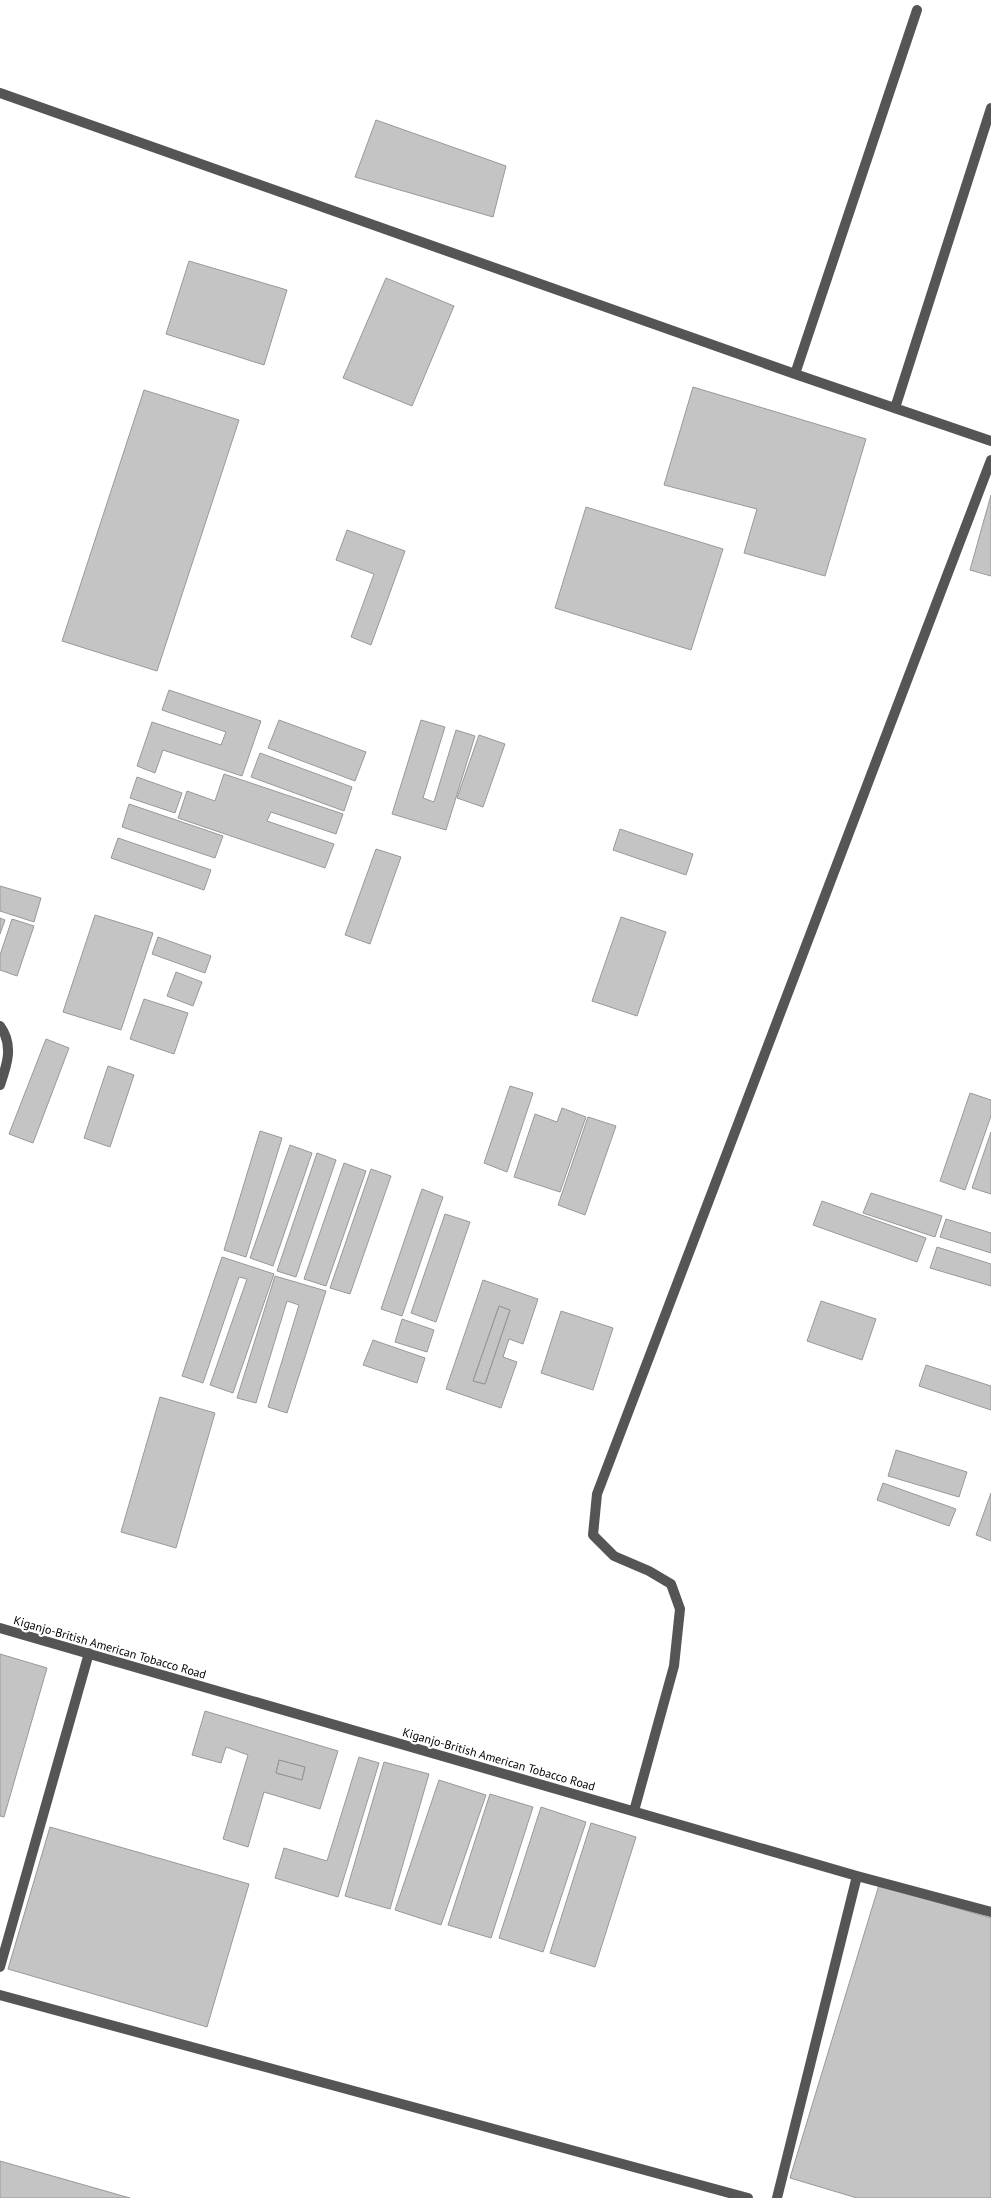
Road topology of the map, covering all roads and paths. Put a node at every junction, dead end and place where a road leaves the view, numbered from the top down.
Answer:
1 (917, 10) dead end
2 (0, 93) edge
3 (991, 108) edge
4 (795, 374) junction
5 (896, 408) junction
6 (991, 441) edge
7 (991, 460) edge
8 (0, 1026) edge
9 (0, 1085) edge
10 (0, 1628) edge
11 (89, 1653) junction
12 (634, 1811) junction
13 (857, 1876) junction
14 (991, 1912) edge
15 (0, 1966) edge
16 (0, 1995) edge
17 (748, 2198) edge
18 (777, 2198) edge

1 - 4 street
2 - 4 street
3 - 5 street
4 - 5 street
5 - 6 street
7 - 12 street
8 - 9 street
10 - 11 street, Kiganjo-British American Tobacco Road
11 - 12 street, Kiganjo-British American Tobacco Road
11 - 15 street
12 - 13 street, Kiganjo-British American Tobacco Road
13 - 14 street, Kiganjo-British American Tobacco Road
13 - 18 street
16 - 17 street

